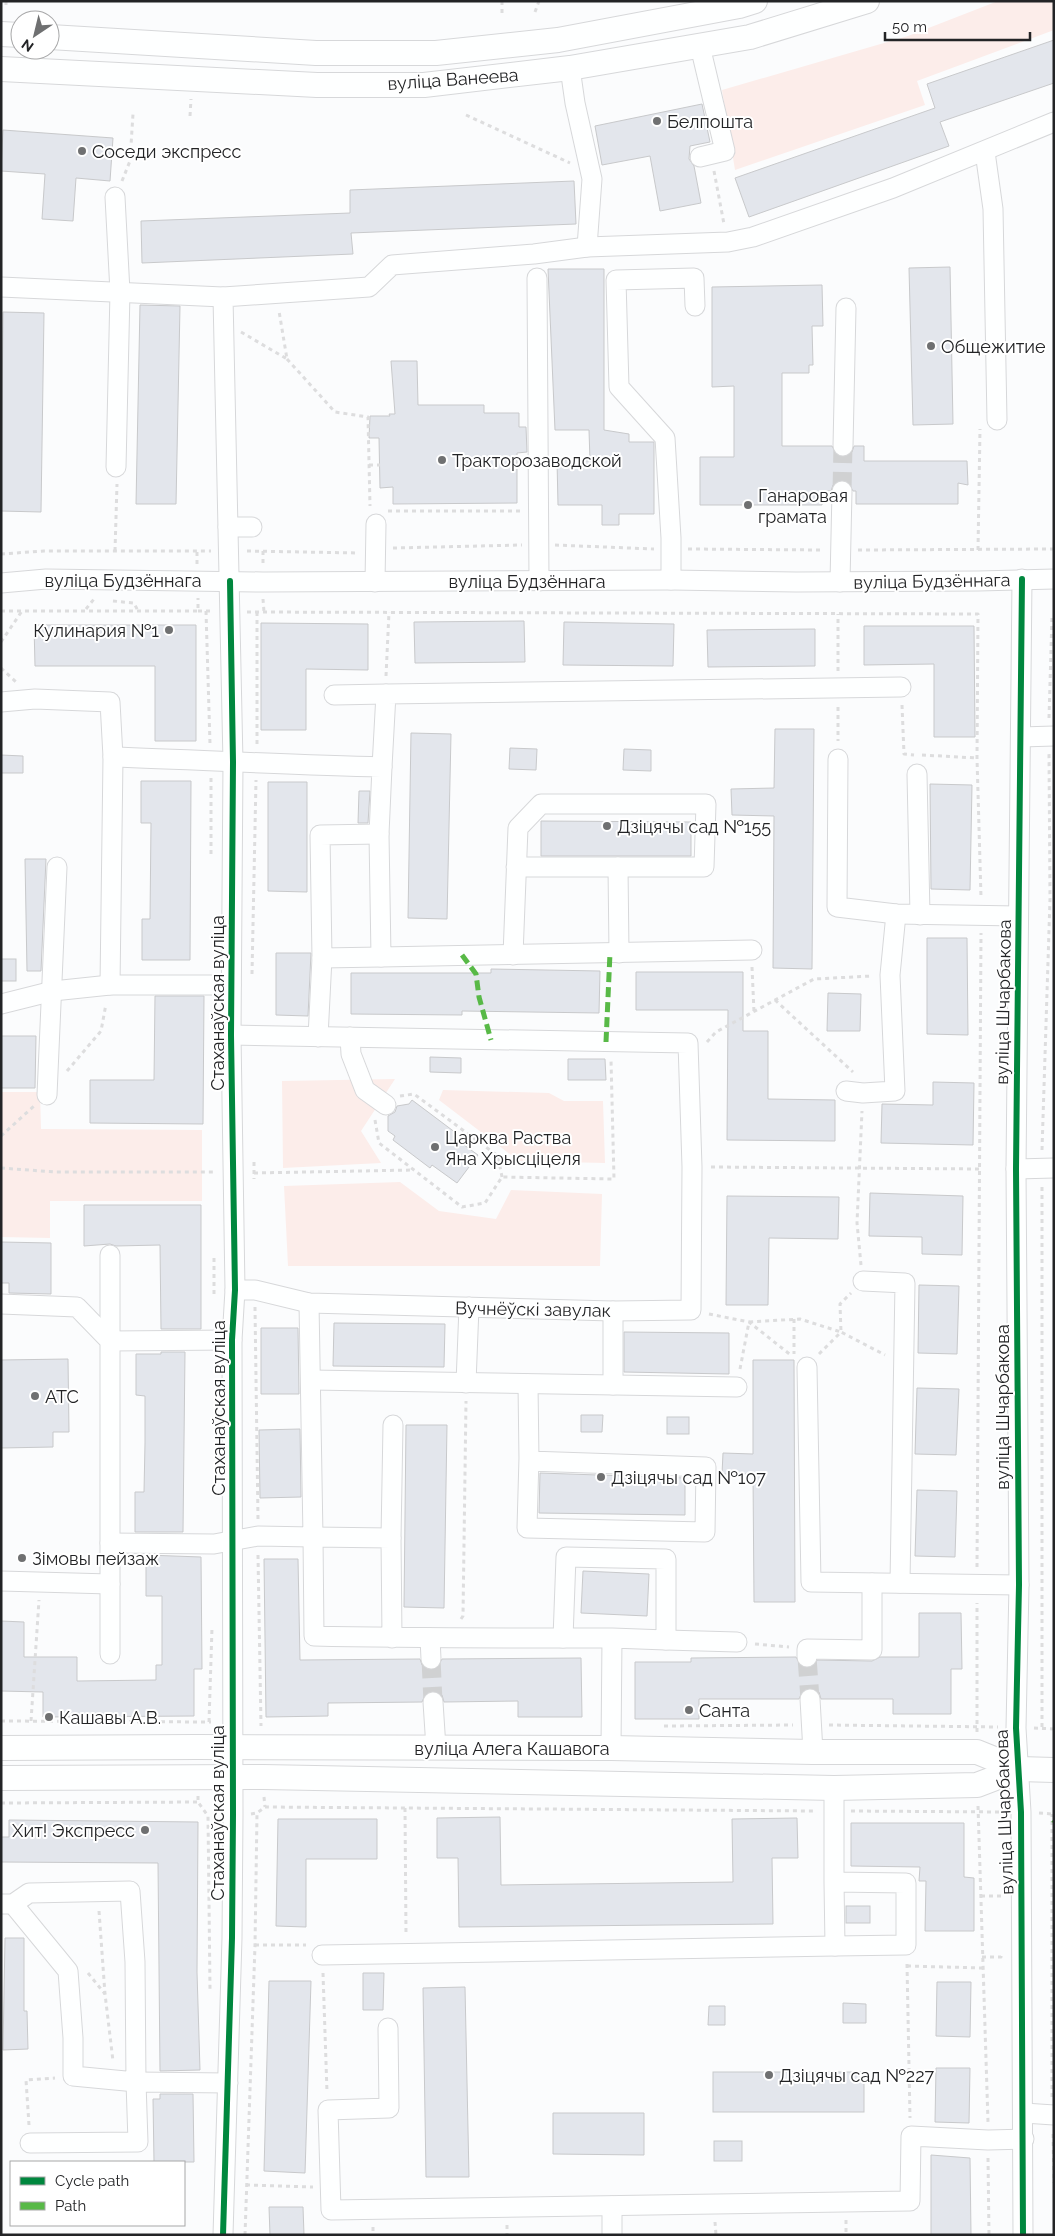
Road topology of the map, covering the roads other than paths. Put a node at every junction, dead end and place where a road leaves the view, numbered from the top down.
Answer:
1 (755, 1) edge
2 (867, 1) edge
3 (60, 38) edge
4 (700, 46) junction
5 (570, 68) junction
6 (1, 69) edge
7 (1054, 122) edge
8 (985, 152) junction
9 (700, 157) dead end
10 (116, 197) road end
11 (587, 247) junction
12 (537, 278) dead end
13 (1, 287) edge
14 (120, 292) junction
15 (223, 297) junction
16 (695, 306) dead end
17 (846, 308) dead end
18 (998, 420) road end
19 (843, 446) tunnel mouth
20 (116, 474) road end
21 (842, 491) tunnel mouth
22 (375, 515) road end
23 (228, 527) junction
24 (252, 527) dead end
25 (1022, 579) junction
26 (1054, 579) edge
27 (671, 580) junction
28 (539, 581) junction
29 (1, 582) edge
30 (230, 582) junction
31 (376, 582) junction
32 (840, 582) junction
33 (901, 687) road end
34 (386, 694) junction
35 (334, 695) dead end
36 (1, 702) edge
37 (1054, 736) edge
38 (1020, 738) junction
39 (113, 757) junction
40 (838, 759) dead end
41 (233, 762) junction
42 (382, 768) junction
43 (917, 774) dead end
44 (379, 834) junction
45 (57, 867) dead end
46 (516, 867) junction
47 (618, 867) junction
48 (896, 914) junction
49 (920, 915) junction
50 (1018, 916) junction
51 (752, 950) road end
52 (619, 952) junction
53 (513, 954) junction
54 (381, 957) junction
55 (322, 958) junction
56 (110, 985) junction
57 (231, 985) junction
58 (53, 991) junction
59 (1, 1004) edge
60 (232, 1036) junction
61 (318, 1037) junction
62 (350, 1038) junction
63 (854, 1092) road end
64 (47, 1095) road end
65 (386, 1106) road end
66 (1054, 1168) edge
67 (1016, 1169) junction
68 (110, 1255) dead end
69 (863, 1281) road end
70 (235, 1290) junction
71 (1, 1304) edge
72 (309, 1304) junction
73 (469, 1307) junction
74 (613, 1311) junction
75 (232, 1340) junction
76 (110, 1341) junction
77 (807, 1367) road end
78 (311, 1380) junction
79 (466, 1383) junction
80 (528, 1384) junction
81 (613, 1385) junction
82 (737, 1387) road end
83 (392, 1426) dead end
84 (529, 1457) junction
85 (313, 1537) junction
86 (391, 1538) junction
87 (232, 1542) junction
88 (110, 1543) junction
89 (1, 1581) edge
90 (872, 1582) junction
91 (900, 1583) junction
92 (110, 1584) junction
93 (1018, 1585) junction
94 (392, 1638) junction
95 (437, 1638) junction
96 (563, 1638) junction
97 (612, 1638) junction
98 (666, 1640) junction
99 (737, 1642) road end
100 (807, 1653) road end
101 (110, 1654) dead end
102 (431, 1659) tunnel mouth
103 (810, 1699) tunnel mouth
104 (433, 1702) tunnel mouth
105 (232, 1747) junction
106 (1, 1748) edge
107 (436, 1748) junction
108 (611, 1748) junction
109 (813, 1752) junction
110 (1019, 1769) junction
111 (1054, 1770) edge
112 (232, 1777) junction
113 (1, 1778) edge
114 (834, 1800) junction
115 (834, 1882) junction
116 (7, 1904) edge
117 (836, 1946) junction
118 (322, 1955) road end
119 (388, 2028) dead end
120 (136, 2082) junction
121 (228, 2084) junction
122 (1024, 2113) junction
123 (1053, 2114) edge
124 (1024, 2139) junction
125 (30, 2143) road end
126 (612, 2206) junction
127 (223, 2235) edge
128 (612, 2235) edge
129 (1023, 2235) edge

1 - 3 main road, вуліца Ванеева
2 - 4 main road, вуліца Ванеева
4 - 5 main road, вуліца Ванеева
4 - 9 street
5 - 6 main road, вуліца Ванеева
5 - 11 street
7 - 8 street
8 - 11 street
8 - 18 street
10 - 14 street
11 - 15 street
12 - 28 street
13 - 14 street
14 - 15 street
14 - 20 street
15 - 23 street, Стаханаўская вуліца
16 - 27 street
17 - 19 street
21 - 32 street
22 - 31 street
23 - 24 street
23 - 30 street, Стаханаўская вуліца
25 - 26 street, вуліца Будзённага
25 - 32 street, вуліца Будзённага
25 - 38 street, вуліца Шчарбакова
27 - 28 street, вуліца Будзённага
27 - 32 street, вуліца Будзённага
28 - 31 street, вуліца Будзённага
29 - 30 street, вуліца Будзённага
30 - 31 street, вуліца Будзённага
30 - 41 street, Стаханаўская вуліца
33 - 34 street
34 - 35 street
34 - 42 street
36 - 39 street
37 - 38 street
38 - 50 street, вуліца Шчарбакова
39 - 41 street
39 - 56 street
40 - 48 street
41 - 42 street
41 - 57 street, Стаханаўская вуліца
42 - 44 street
43 - 49 street
44 - 54 street
44 - 55 street
45 - 58 street
46 - 47 street
46 - 47 street
46 - 53 street
47 - 52 street
48 - 49 street
48 - 63 street
49 - 50 street
50 - 67 street, вуліца Шчарбакова
51 - 52 street
52 - 53 street
53 - 54 street
54 - 55 street
55 - 61 street
56 - 57 street
56 - 58 street
57 - 60 street, Стаханаўская вуліца
58 - 59 street
58 - 64 street
60 - 61 street
60 - 70 street, Стаханаўская вуліца
61 - 62 street
62 - 65 street
62 - 74 street, Вучнёўскі завулак
66 - 67 street
67 - 93 street, вуліца Шчарбакова
68 - 76 street
69 - 91 street
70 - 72 street, Вучнёўскі завулак
70 - 75 street, Стаханаўская вуліца
71 - 76 street
72 - 73 street, Вучнёўскі завулак
72 - 78 street
73 - 74 street, Вучнёўскі завулак
73 - 79 street
74 - 81 street
75 - 76 street
75 - 87 street, Стаханаўская вуліца
76 - 88 street
77 - 90 street
78 - 79 street
78 - 85 street
79 - 80 street
80 - 81 street
80 - 84 street
81 - 82 street
83 - 86 street
84 - 84 street
85 - 86 street
85 - 87 street
85 - 94 street
86 - 94 street
87 - 88 street
87 - 105 street, Стаханаўская вуліца
88 - 92 street
89 - 92 street
90 - 91 street
90 - 100 street
91 - 93 street
92 - 101 street
93 - 110 street, вуліца Шчарбакова
94 - 95 street
95 - 96 street
95 - 102 street
96 - 97 street
96 - 98 street
97 - 98 street
97 - 108 street
98 - 99 street
103 - 109 street
104 - 107 street
105 - 106 main road, вуліца Алега Кашавога
105 - 107 main road, вуліца Алега Кашавога
105 - 112 street, Стаханаўская вуліца
107 - 108 main road, вуліца Алега Кашавога
108 - 109 main road, вуліца Алега Кашавога
109 - 110 main road, вуліца Алега Кашавога
110 - 111 main road, вуліца Алега Кашавога
110 - 114 main road, вуліца Алега Кашавога
110 - 122 street, вуліца Шчарбакова
112 - 113 main road, вуліца Алега Кашавога
112 - 114 main road, вуліца Алега Кашавога
112 - 121 street, Стаханаўская вуліца
114 - 115 street
115 - 117 street
115 - 117 street
116 - 120 street
116 - 120 street
117 - 118 street
119 - 126 street
120 - 121 street
120 - 125 street
121 - 127 street, Стаханаўская вуліца
122 - 123 street
122 - 124 street, вуліца Шчарбакова
124 - 126 street
124 - 129 street, вуліца Шчарбакова
126 - 128 street

